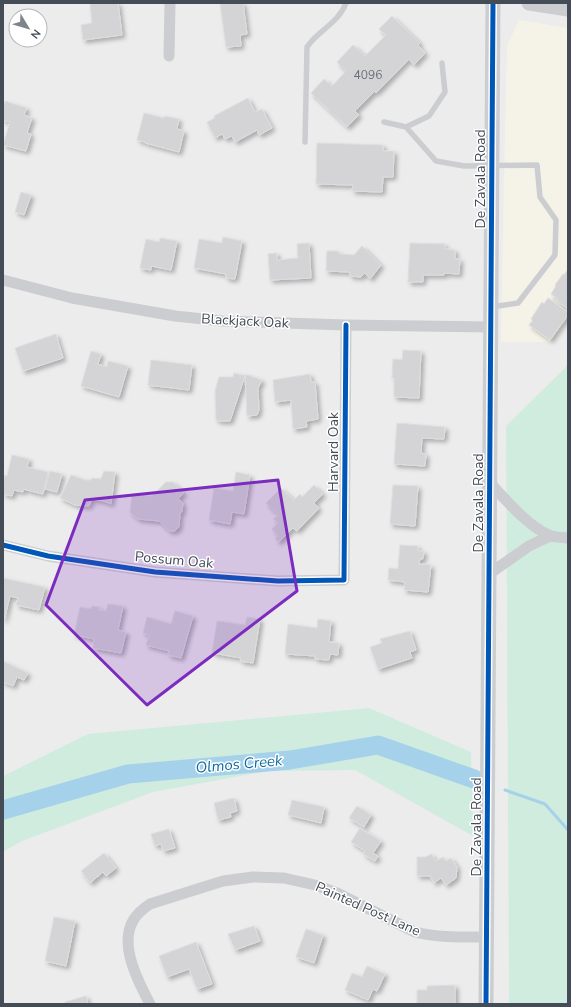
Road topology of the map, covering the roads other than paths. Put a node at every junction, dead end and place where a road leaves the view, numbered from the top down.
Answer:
1 (170, 3) edge
2 (346, 3) edge
3 (493, 3) edge
4 (529, 3) edge
5 (568, 9) edge
6 (169, 56) dead end
7 (442, 63) dead end
8 (384, 122) dead end
9 (406, 127) junction
10 (305, 142) dead end
11 (492, 165) junction
12 (3, 280) edge
13 (491, 307) junction
14 (346, 324) junction
15 (491, 327) junction
16 (490, 483) junction
17 (550, 536) junction
18 (568, 538) edge
19 (3, 545) edge
20 (489, 574) junction
21 (344, 580) joint
22 (487, 937) junction
23 (150, 1004) edge
24 (486, 1004) edge

1 - 6 street
2 - 10 lane
3 - 11 main road, De Zavala Road
4 - 5 main road
7 - 9 lane
8 - 9 lane
9 - 11 lane
11 - 13 main road, De Zavala Road
11 - 13 lane
12 - 14 street, Blackjack Oak
13 - 15 main road, De Zavala Road
14 - 15 street, Blackjack Oak
14 - 21 street, Harvard Oak
15 - 16 main road, De Zavala Road
16 - 17 street
16 - 20 main road, De Zavala Road
17 - 18 street
17 - 20 street
19 - 21 street, Possum Oak
20 - 22 main road, De Zavala Road
22 - 23 street, Painted Post Lane
22 - 24 main road, De Zavala Road

